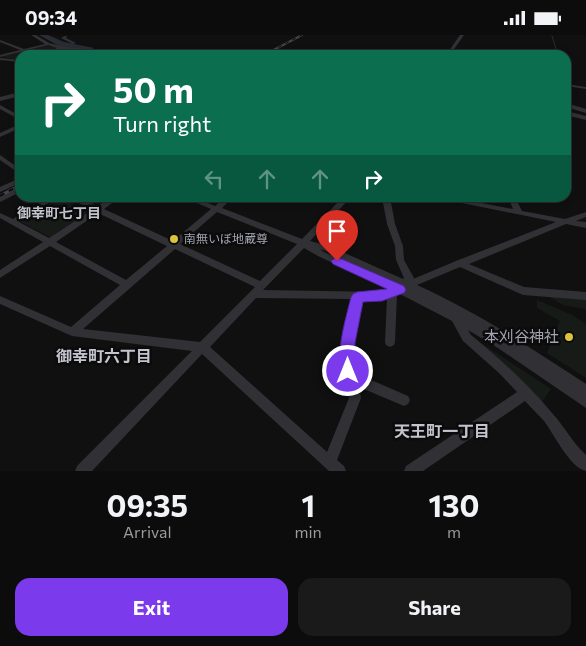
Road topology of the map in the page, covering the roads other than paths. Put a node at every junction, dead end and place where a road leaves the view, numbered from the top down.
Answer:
1 (33, 35) edge
2 (462, 35) edge
3 (467, 35) edge
4 (66, 37) dead end
5 (0, 41) edge
6 (6, 43) junction
7 (74, 43) joint
8 (48, 44) junction
9 (0, 45) edge
10 (63, 47) junction
11 (24, 50) joint
12 (56, 50) edge
13 (89, 50) edge
14 (452, 50) edge
15 (456, 50) edge
16 (15, 53) edge
17 (0, 57) edge
18 (15, 60) edge
19 (571, 86) edge
20 (586, 88) edge
21 (15, 92) edge
22 (0, 99) edge
23 (571, 106) edge
24 (0, 107) edge
25 (586, 111) edge
26 (571, 114) edge
27 (15, 115) edge
28 (586, 118) edge
29 (15, 128) edge
30 (0, 135) edge
31 (0, 158) edge
32 (15, 169) edge
33 (15, 182) edge
34 (0, 190) edge
35 (15, 192) edge
36 (0, 200) edge
37 (47, 202) edge
38 (80, 202) edge
39 (109, 202) edge
40 (198, 202) edge
41 (224, 202) edge
42 (343, 202) edge
43 (387, 202) edge
44 (462, 202) edge
45 (514, 202) edge
46 (216, 209) junction
47 (97, 210) junction
48 (520, 213) junction
49 (586, 214) edge
50 (0, 215) edge
51 (568, 221) junction
52 (13, 222) junction
53 (586, 225) edge
54 (49, 242) junction
55 (303, 243) junction
56 (174, 246) junction
57 (459, 263) junction
58 (0, 275) edge
59 (127, 285) junction
60 (401, 287) junction
61 (258, 290) junction
62 (586, 296) edge
63 (357, 297) junction
64 (0, 300) edge
65 (456, 318) junction
66 (72, 332) junction
67 (390, 342) dead end
68 (202, 347) junction
69 (350, 377) junction
70 (586, 391) edge
71 (526, 393) junction
72 (404, 400) dead end
73 (586, 402) edge
74 (586, 465) edge
75 (334, 467) edge
76 (82, 471) edge
77 (411, 471) edge

1 - 8 street
2 - 14 street
3 - 15 street
4 - 7 street
5 - 6 street
6 - 9 street
6 - 11 street
7 - 10 street
8 - 10 street
8 - 11 street
10 - 12 street
10 - 13 street
16 - 17 street
17 - 18 street
19 - 20 street
21 - 22 street
23 - 25 street
24 - 27 street
26 - 28 street
29 - 30 street
31 - 32 street
33 - 34 street
35 - 36 street
37 - 52 street
38 - 47 street
39 - 47 street
40 - 46 street
41 - 46 street
42 - 55 street
43 - 60 street
44 - 48 street
45 - 48 street
46 - 55 street
46 - 56 street
47 - 54 street
47 - 56 street
48 - 51 street
49 - 51 street
50 - 52 street
51 - 53 street
51 - 57 street
52 - 54 street
54 - 58 street
54 - 59 street
55 - 60 street
55 - 61 street
56 - 59 street
56 - 61 street
57 - 60 street
57 - 62 street
59 - 66 street
60 - 63 street
60 - 65 street
60 - 67 street
60 - 70 street
61 - 63 street
61 - 68 street
63 - 69 street
64 - 66 street
65 - 71 street
65 - 73 street
66 - 68 street
68 - 75 street
68 - 76 street
69 - 72 street
69 - 75 street
71 - 74 street
71 - 77 street

